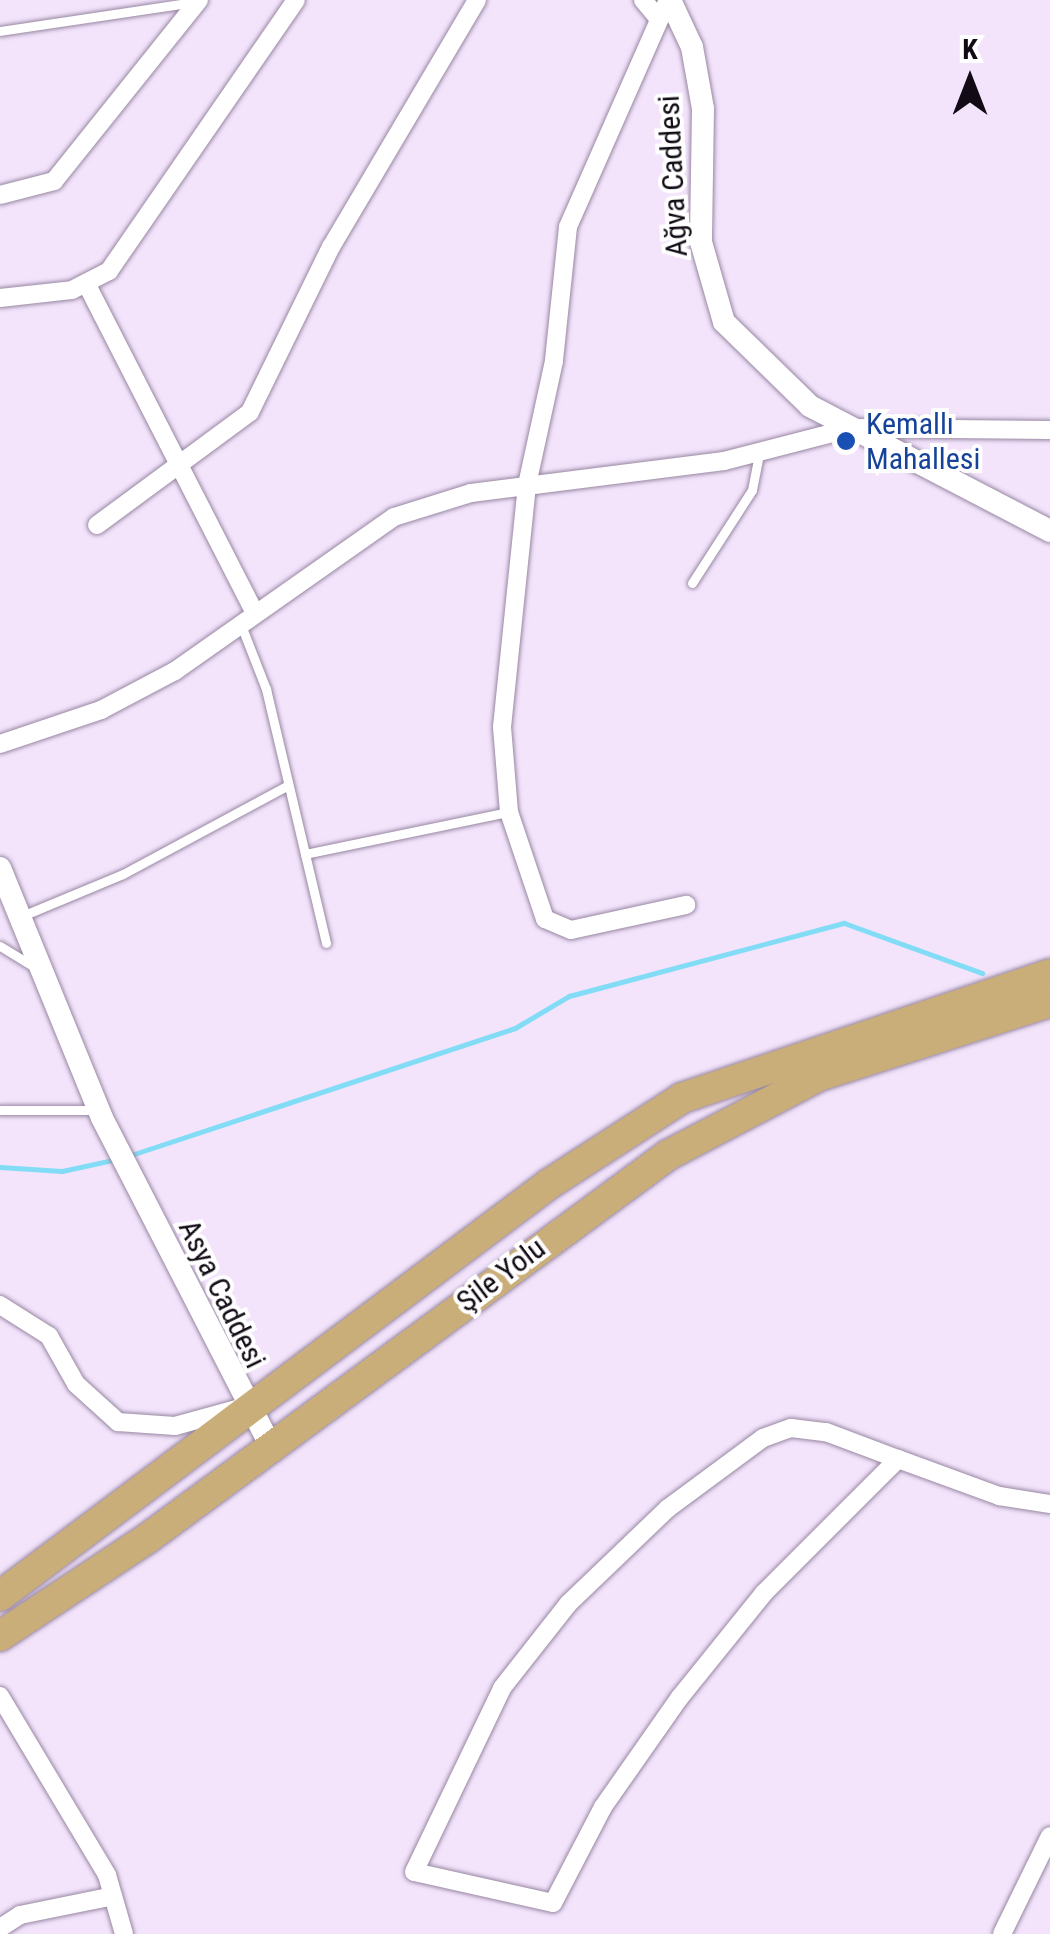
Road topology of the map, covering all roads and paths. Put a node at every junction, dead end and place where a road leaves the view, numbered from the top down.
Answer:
1 (296, 0) edge
2 (477, 0) edge
3 (642, 0) edge
4 (198, 1) edge
5 (666, 6) edge
6 (0, 32) edge
7 (0, 195) edge
8 (86, 283) junction
9 (0, 298) edge
10 (852, 428) junction
11 (1050, 430) edge
12 (759, 454) junction
13 (182, 466) junction
14 (527, 485) junction
15 (97, 525) dead end
16 (1050, 531) edge
17 (692, 583) dead end
18 (247, 617) junction
19 (0, 744) edge
20 (288, 785) junction
21 (509, 812) junction
22 (305, 854) junction
23 (0, 868) edge
24 (686, 905) dead end
25 (20, 917) junction
26 (326, 943) dead end
27 (0, 946) edge
28 (41, 972) junction
29 (1050, 974) edge
30 (1050, 1002) edge
31 (0, 1110) edge
32 (99, 1110) junction
33 (0, 1305) edge
34 (246, 1409) junction
35 (270, 1447) junction
36 (898, 1458) junction
37 (1050, 1504) edge
38 (0, 1596) edge
39 (0, 1636) edge
40 (3, 1708) edge
41 (1050, 1836) edge
42 (113, 1896) junction
43 (0, 1928) edge
44 (124, 1934) edge
45 (1002, 1934) edge

1 - 8 street
2 - 13 street
3 - 5 street
4 - 6 lane
4 - 7 street
5 - 10 street, Ağva Caddesi
5 - 14 street
8 - 9 street
8 - 13 street
10 - 11 street
10 - 12 street
10 - 16 street, Ağva Caddesi
12 - 14 street
12 - 17 lane
13 - 15 street
13 - 18 street
14 - 18 street
14 - 21 street
18 - 19 street
18 - 20 lane
20 - 22 lane
20 - 25 lane
21 - 22 lane
21 - 24 street
22 - 26 lane
23 - 25 street
25 - 28 street
27 - 28 lane
28 - 32 street
29 - 34 highway, Şile Yolu
30 - 35 highway, Şile Yolu
31 - 32 lane
32 - 34 street, Asya Caddesi
33 - 34 street
34 - 35 street, Asya Caddesi
34 - 38 highway, Şile Yolu
35 - 39 highway, Şile Yolu
36 - 36 street
36 - 37 street
40 - 42 street
41 - 45 street
42 - 43 street
42 - 44 street

